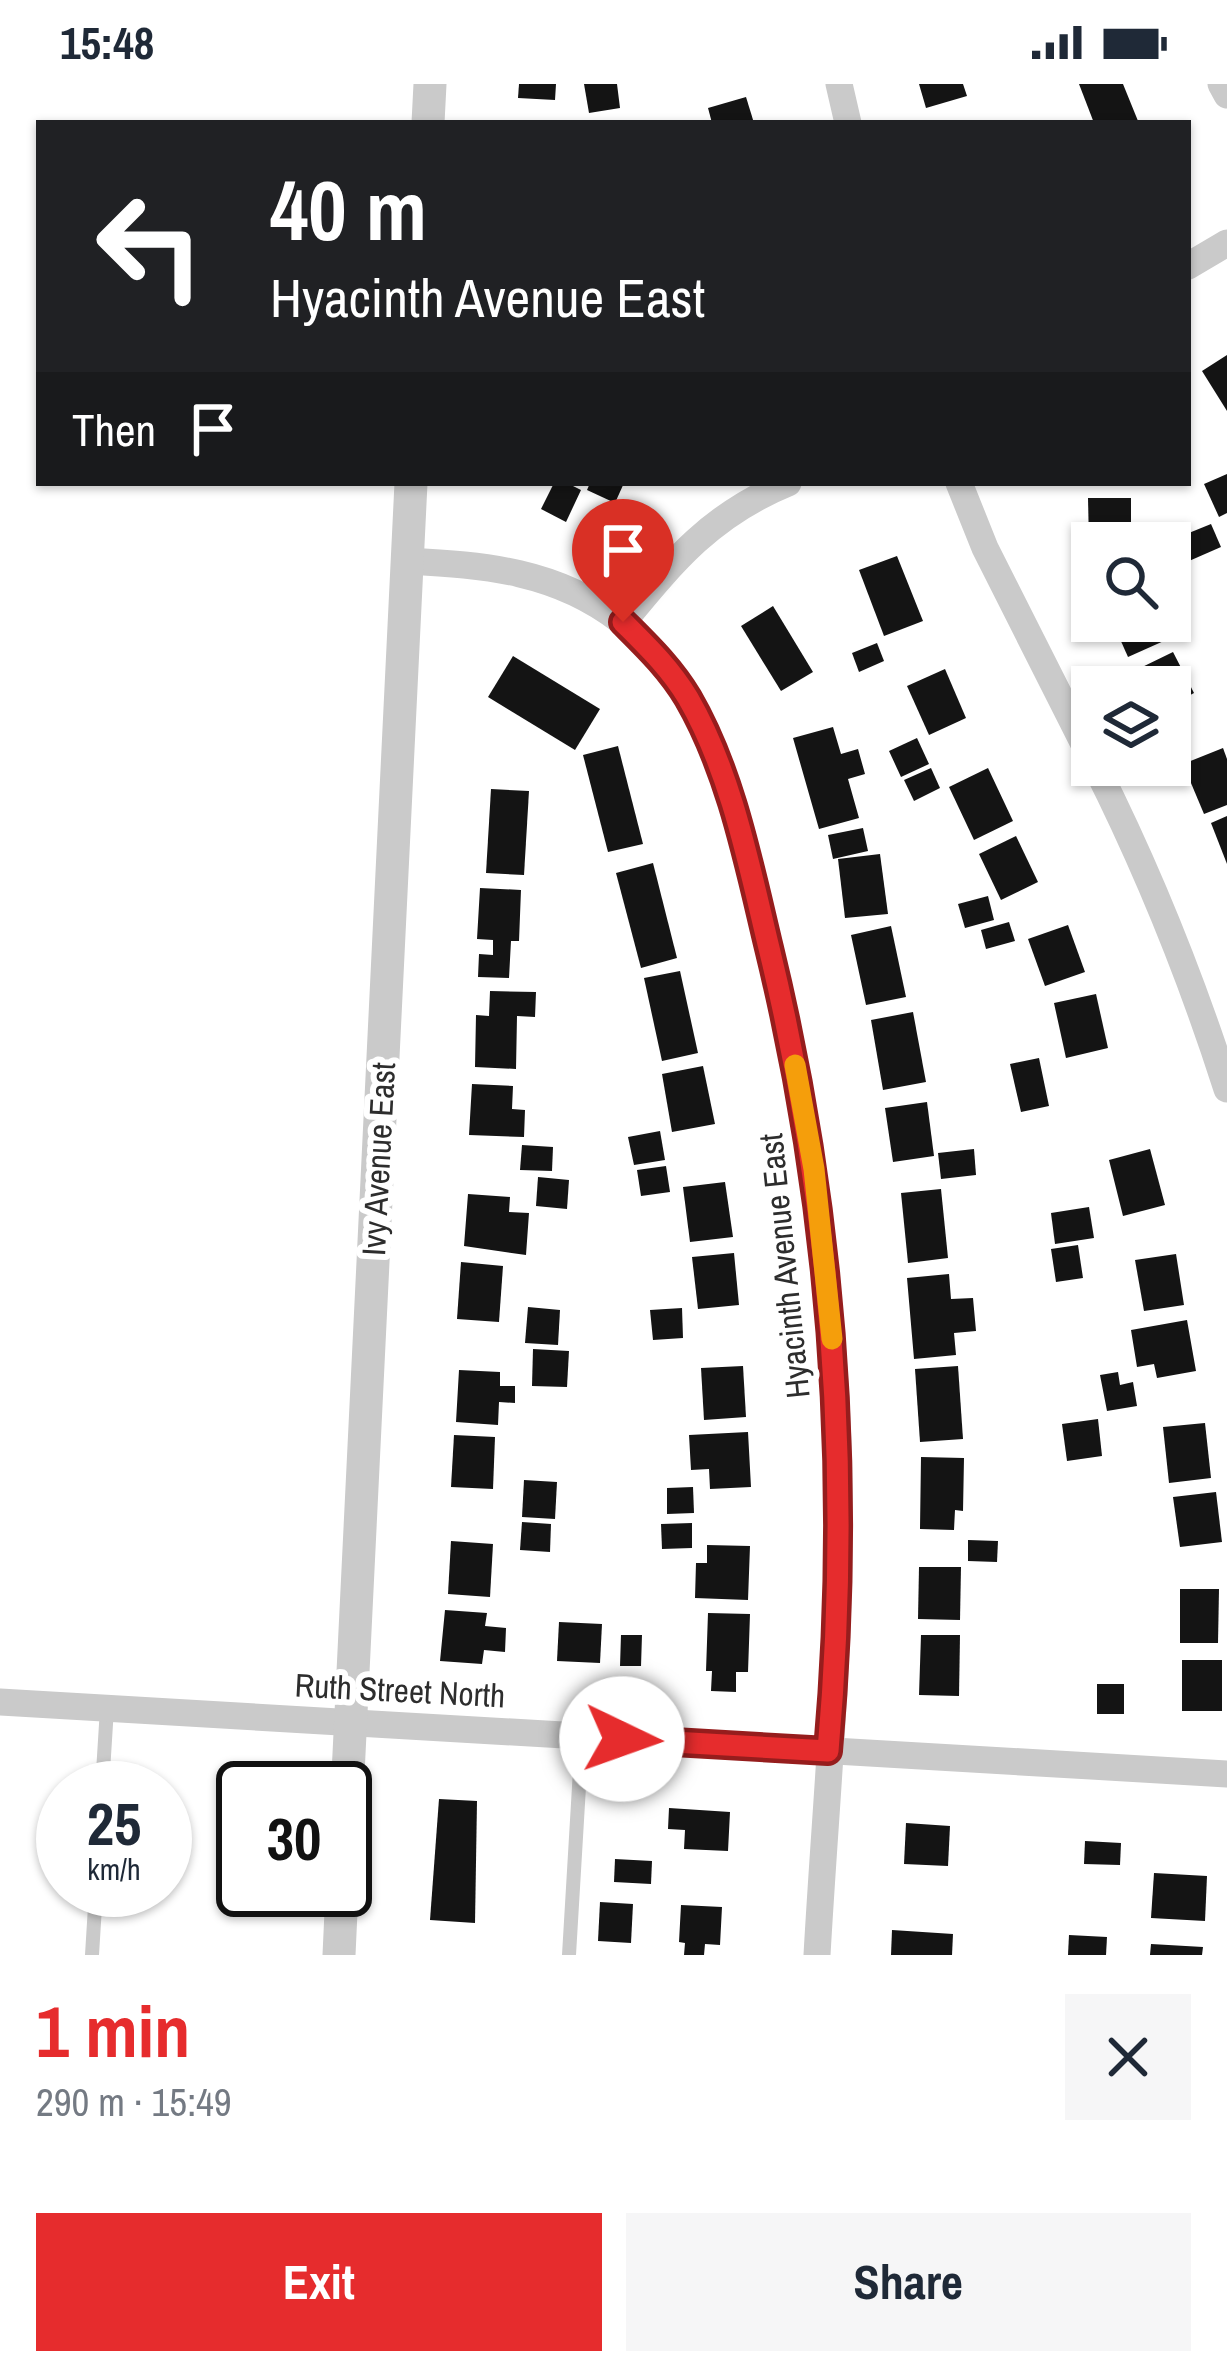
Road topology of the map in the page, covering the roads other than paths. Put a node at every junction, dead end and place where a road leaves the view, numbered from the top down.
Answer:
1 (430, 84) edge
2 (839, 84) edge
3 (1222, 84) edge
4 (1227, 95) edge
5 (428, 120) edge
6 (847, 120) edge
7 (1227, 243) edge
8 (1191, 264) edge
9 (411, 486) edge
10 (780, 486) edge
11 (960, 486) edge
12 (407, 561) junction
13 (623, 622) junction
14 (1071, 718) edge
15 (1104, 786) edge
16 (1227, 1089) edge
17 (0, 1702) edge
18 (106, 1708) junction
19 (351, 1723) junction
20 (582, 1736) junction
21 (828, 1751) junction
22 (103, 1761) edge
23 (349, 1761) edge
24 (1227, 1774) edge
25 (94, 1917) edge
26 (341, 1917) edge
27 (92, 1955) edge
28 (339, 1955) edge
29 (569, 1955) edge
30 (817, 1955) edge

1 - 5 street
2 - 6 street
3 - 4 street
7 - 8 street
9 - 12 street, Ivy Avenue East
10 - 13 street
11 - 14 street
12 - 13 street, Hyacinth Avenue East
12 - 19 street, Ivy Avenue East
13 - 21 street, Hyacinth Avenue East
15 - 16 street
17 - 18 street, Ruth Street North
18 - 19 street, Ruth Street North
18 - 22 lane
19 - 20 street, Ruth Street North
19 - 23 street, Ivy Avenue East
20 - 21 street, Ruth Street North
20 - 29 lane
21 - 24 street, Ruth Street North
21 - 30 street, Hyacinth Avenue East
25 - 27 lane
26 - 28 street

